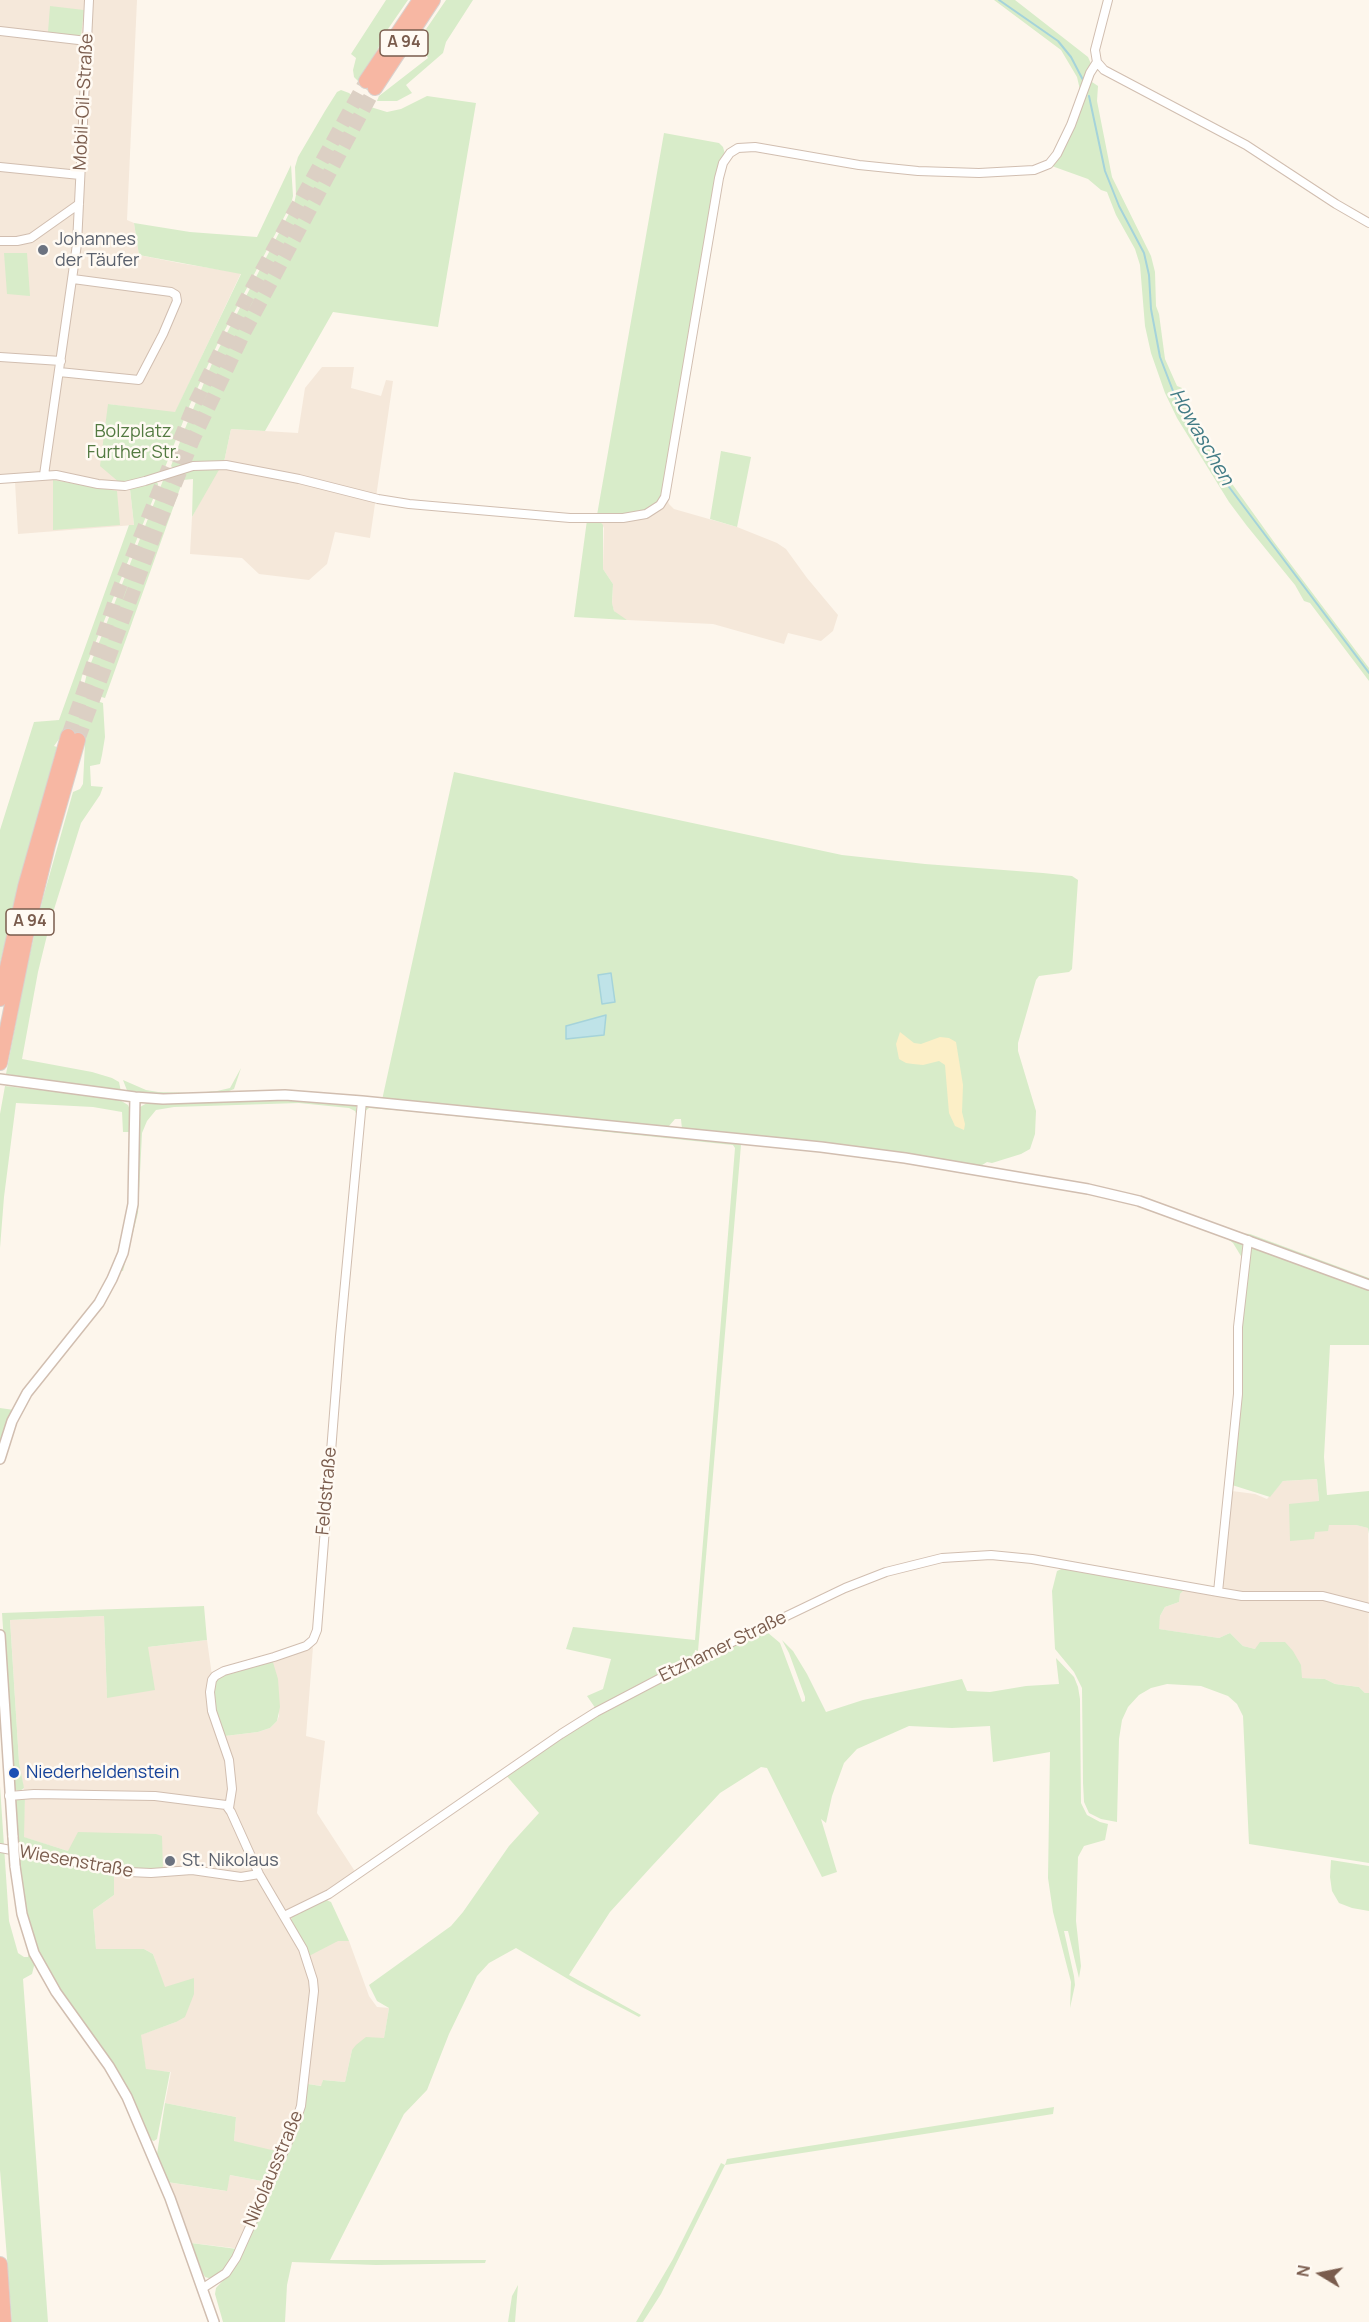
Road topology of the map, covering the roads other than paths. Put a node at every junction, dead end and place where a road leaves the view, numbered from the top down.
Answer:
1 (89, 0) edge
2 (420, 0) edge
3 (433, 0) edge
4 (1108, 0) edge
5 (0, 31) edge
6 (87, 41) junction
7 (1097, 62) junction
8 (0, 167) edge
9 (80, 175) junction
10 (79, 204) junction
11 (1369, 222) edge
12 (0, 241) edge
13 (73, 279) junction
14 (0, 357) edge
15 (61, 361) junction
16 (59, 372) junction
17 (44, 475) junction
18 (0, 479) edge
19 (0, 999) edge
20 (0, 1062) edge
21 (0, 1079) edge
22 (135, 1097) junction
23 (362, 1101) junction
24 (1248, 1240) junction
25 (1369, 1285) edge
26 (0, 1459) edge
27 (1218, 1592) junction
28 (1369, 1608) edge
29 (0, 1635) edge
30 (9, 1796) junction
31 (229, 1808) junction
32 (0, 1848) edge
33 (259, 1874) junction
34 (284, 1916) junction
35 (0, 2264) edge
36 (203, 2288) junction
37 (4, 2322) edge
38 (214, 2322) edge

1 - 6 street, Mobil-Oil-Straße
2 - 3 highway, A 94
4 - 7 street
5 - 6 street
6 - 9 street, Mobil-Oil-Straße
7 - 11 street
7 - 17 street
8 - 9 street
9 - 10 street, Mobil-Oil-Straße
10 - 12 street
10 - 13 street, Mobil-Oil-Straße
13 - 15 street, Mobil-Oil-Straße
13 - 16 street
14 - 15 street
15 - 16 street, Mobil-Oil-Straße
16 - 17 street, Mobil-Oil-Straße
17 - 18 street
19 - 20 highway, A 94
21 - 22 street
22 - 23 street
22 - 26 street
23 - 24 street
23 - 31 street, Feldstraße
24 - 25 street
24 - 27 street
27 - 28 street, Etzhamer Straße
27 - 34 street, Etzhamer Straße
29 - 30 street
30 - 31 street
30 - 36 street, bridge
31 - 33 street, Nikolausstraße
32 - 33 street, Wiesenstraße
33 - 34 street, Nikolausstraße
34 - 36 street, Nikolausstraße
35 - 37 highway
36 - 38 street

